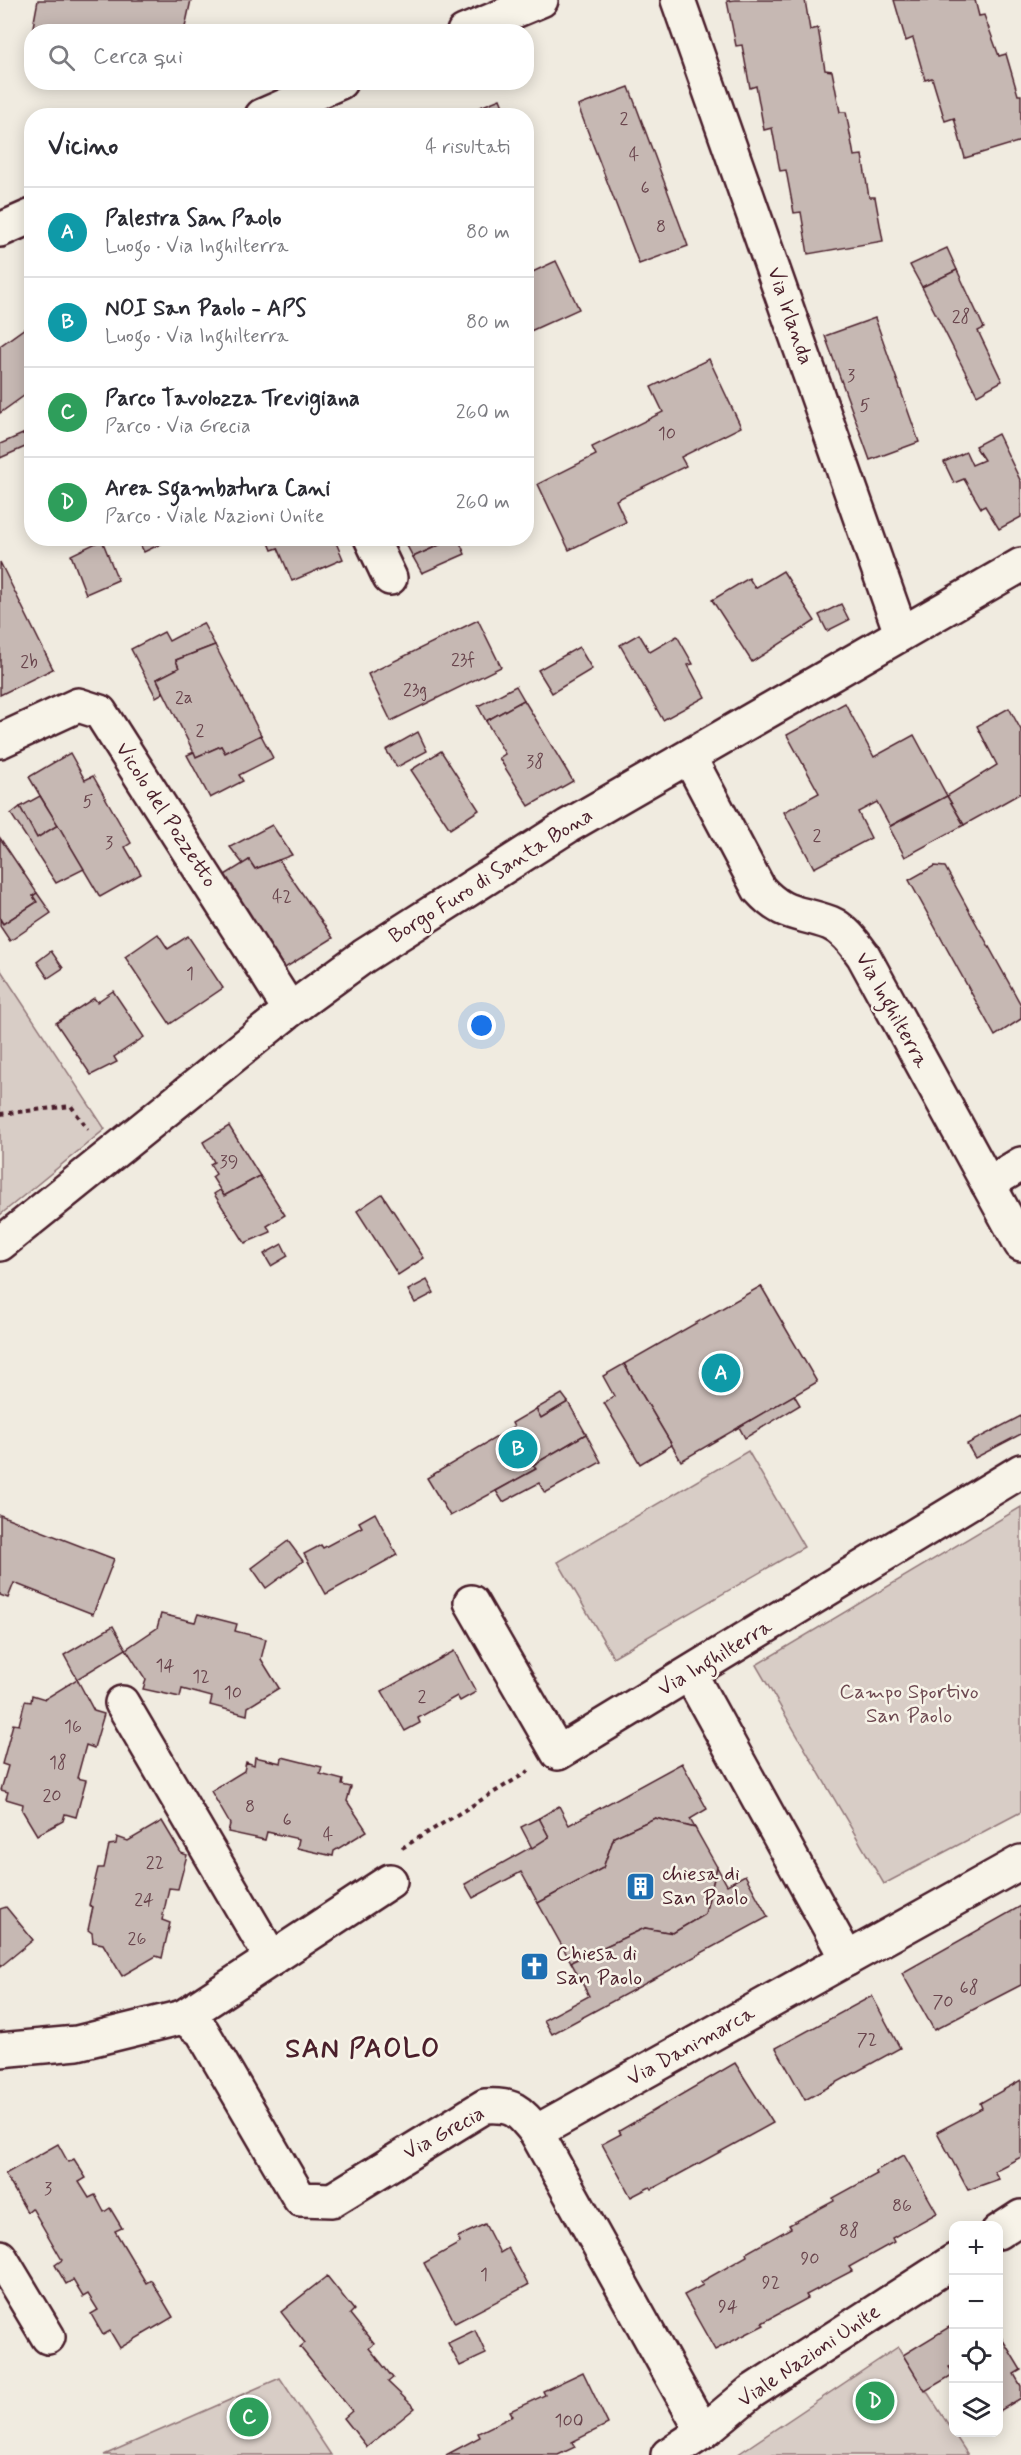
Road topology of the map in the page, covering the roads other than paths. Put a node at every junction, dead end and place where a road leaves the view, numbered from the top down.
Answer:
1 (541, 0) edge
2 (678, 0) edge
3 (483, 24) edge
4 (322, 90) edge
5 (280, 108) edge
6 (24, 220) edge
7 (0, 230) edge
8 (375, 546) edge
9 (1021, 565) edge
10 (390, 578) dead end
11 (901, 633) junction
12 (0, 741) edge
13 (689, 757) junction
14 (290, 1010) junction
15 (1021, 1164) edge
16 (988, 1184) junction
17 (0, 1244) edge
18 (1021, 1244) edge
19 (1021, 1471) edge
20 (471, 1602) dead end
21 (690, 1674) junction
22 (122, 1703) dead end
23 (1021, 1862) edge
24 (390, 1881) dead end
25 (272, 1959) junction
26 (847, 1959) junction
27 (183, 2017) junction
28 (0, 2050) edge
29 (536, 2132) junction
30 (1021, 2217) edge
31 (1003, 2229) edge
32 (0, 2257) edge
33 (949, 2264) edge
34 (48, 2337) dead end
35 (703, 2432) junction
36 (668, 2455) edge

1 - 3 street
2 - 11 street, Via Irlanda
4 - 5 street
6 - 7 street
8 - 10 street
9 - 11 street, Borgo Furo di Santa Bona
11 - 13 street, Borgo Furo di Santa Bona
12 - 14 street, Vicolo del Pozzetto
13 - 14 street, Borgo Furo di Santa Bona
13 - 16 street, Via Inghilterra
14 - 17 street, Borgo Furo di Santa Bona
15 - 16 street
16 - 18 street, Via Inghilterra
19 - 21 street, Via Inghilterra
20 - 21 street, Via Inghilterra
21 - 26 street
22 - 25 street
23 - 26 street, Via Danimarca
24 - 25 street
25 - 27 street
26 - 29 street, Via Danimarca
27 - 28 street
27 - 29 street, Via Grecia
29 - 35 street, Via Grecia
30 - 31 street
32 - 34 street
33 - 35 street, Viale Nazioni Unite
35 - 36 street, Viale Nazioni Unite

